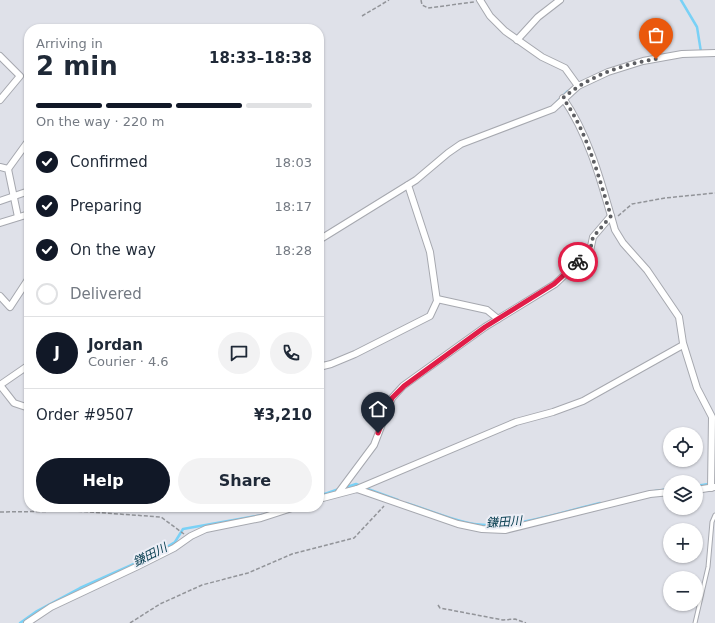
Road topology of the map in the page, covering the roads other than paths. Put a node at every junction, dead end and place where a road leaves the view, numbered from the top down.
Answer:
1 (560, 0) edge
2 (480, 1) edge
3 (517, 40) junction
4 (715, 53) edge
5 (0, 56) edge
6 (578, 86) junction
7 (563, 98) junction
8 (0, 100) edge
9 (24, 147) edge
10 (0, 166) edge
11 (8, 169) junction
12 (408, 185) junction
13 (24, 193) edge
14 (14, 196) junction
15 (0, 201) edge
16 (24, 215) edge
17 (18, 217) junction
18 (612, 218) junction
19 (0, 223) edge
20 (324, 237) edge
21 (24, 285) edge
22 (0, 296) edge
23 (437, 299) junction
24 (498, 319) junction
25 (684, 345) junction
26 (324, 366) edge
27 (24, 368) edge
28 (1, 383) edge
29 (24, 406) edge
30 (713, 488) edge
31 (357, 489) junction
32 (703, 489) edge
33 (339, 492) junction
34 (663, 493) edge
35 (324, 497) edge
36 (280, 512) edge
37 (715, 515) edge
38 (27, 623) edge
39 (695, 623) edge

1 - 3 street
2 - 3 street
3 - 6 street
4 - 6 street
5 - 8 street
6 - 7 street
7 - 12 street
7 - 18 street
9 - 11 street
10 - 11 street
11 - 14 street
12 - 20 street
12 - 23 street
13 - 14 street
14 - 15 street
14 - 17 street
16 - 17 street
17 - 19 street
18 - 24 street
18 - 25 street
21 - 22 street
23 - 24 street
23 - 26 street
24 - 33 street
25 - 30 street
25 - 31 street
27 - 28 street
28 - 29 street
30 - 32 street
31 - 33 street
31 - 34 street
33 - 35 street
36 - 38 street
37 - 39 lane

